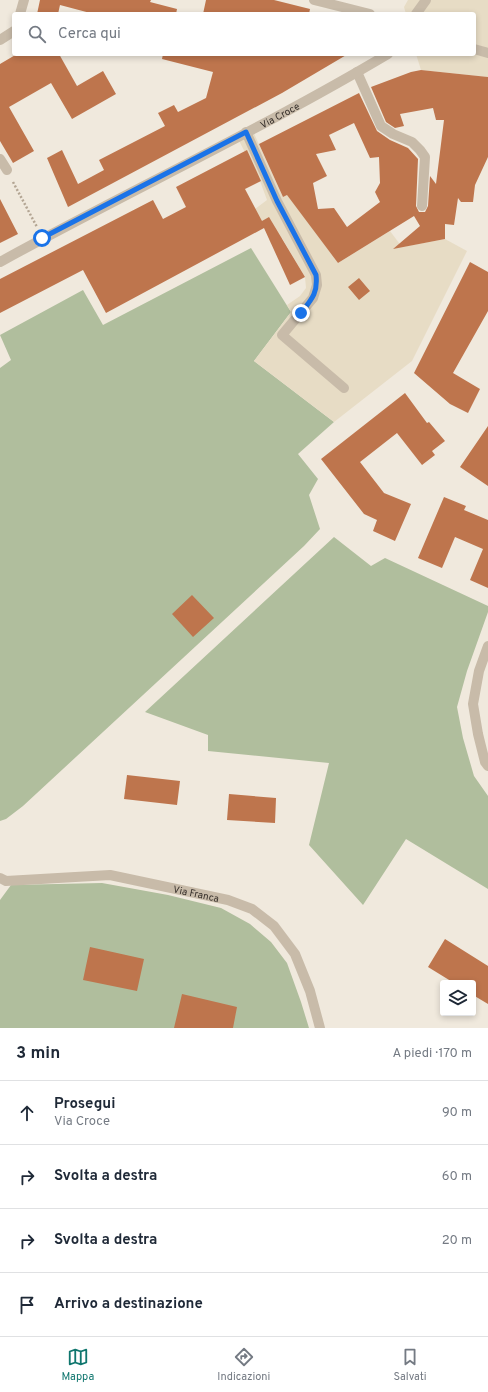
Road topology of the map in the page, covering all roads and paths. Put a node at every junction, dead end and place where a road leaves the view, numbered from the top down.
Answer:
1 (24, 0) edge
2 (314, 0) edge
3 (426, 0) edge
4 (21, 12) edge
5 (362, 12) edge
6 (417, 12) edge
7 (12, 32) edge
8 (0, 40) edge
9 (476, 50) edge
10 (488, 53) edge
11 (385, 56) edge
12 (357, 72) junction
13 (246, 132) junction
14 (0, 159) edge
15 (7, 170) joint
16 (422, 206) dead end
17 (42, 238) junction
18 (0, 262) edge
19 (344, 388) dead end
20 (488, 646) edge
21 (488, 766) edge
22 (0, 878) edge
23 (320, 1028) edge

1 - 4 street
2 - 5 street
3 - 6 street
7 - 8 street
9 - 10 street
11 - 12 street, Via Croce
12 - 13 street, Via Croce
12 - 16 street
13 - 17 street, Via Croce
13 - 19 street
14 - 15 street
15 - 17 path
17 - 18 street, Via Croce
20 - 21 street
22 - 23 street, Via Franca

